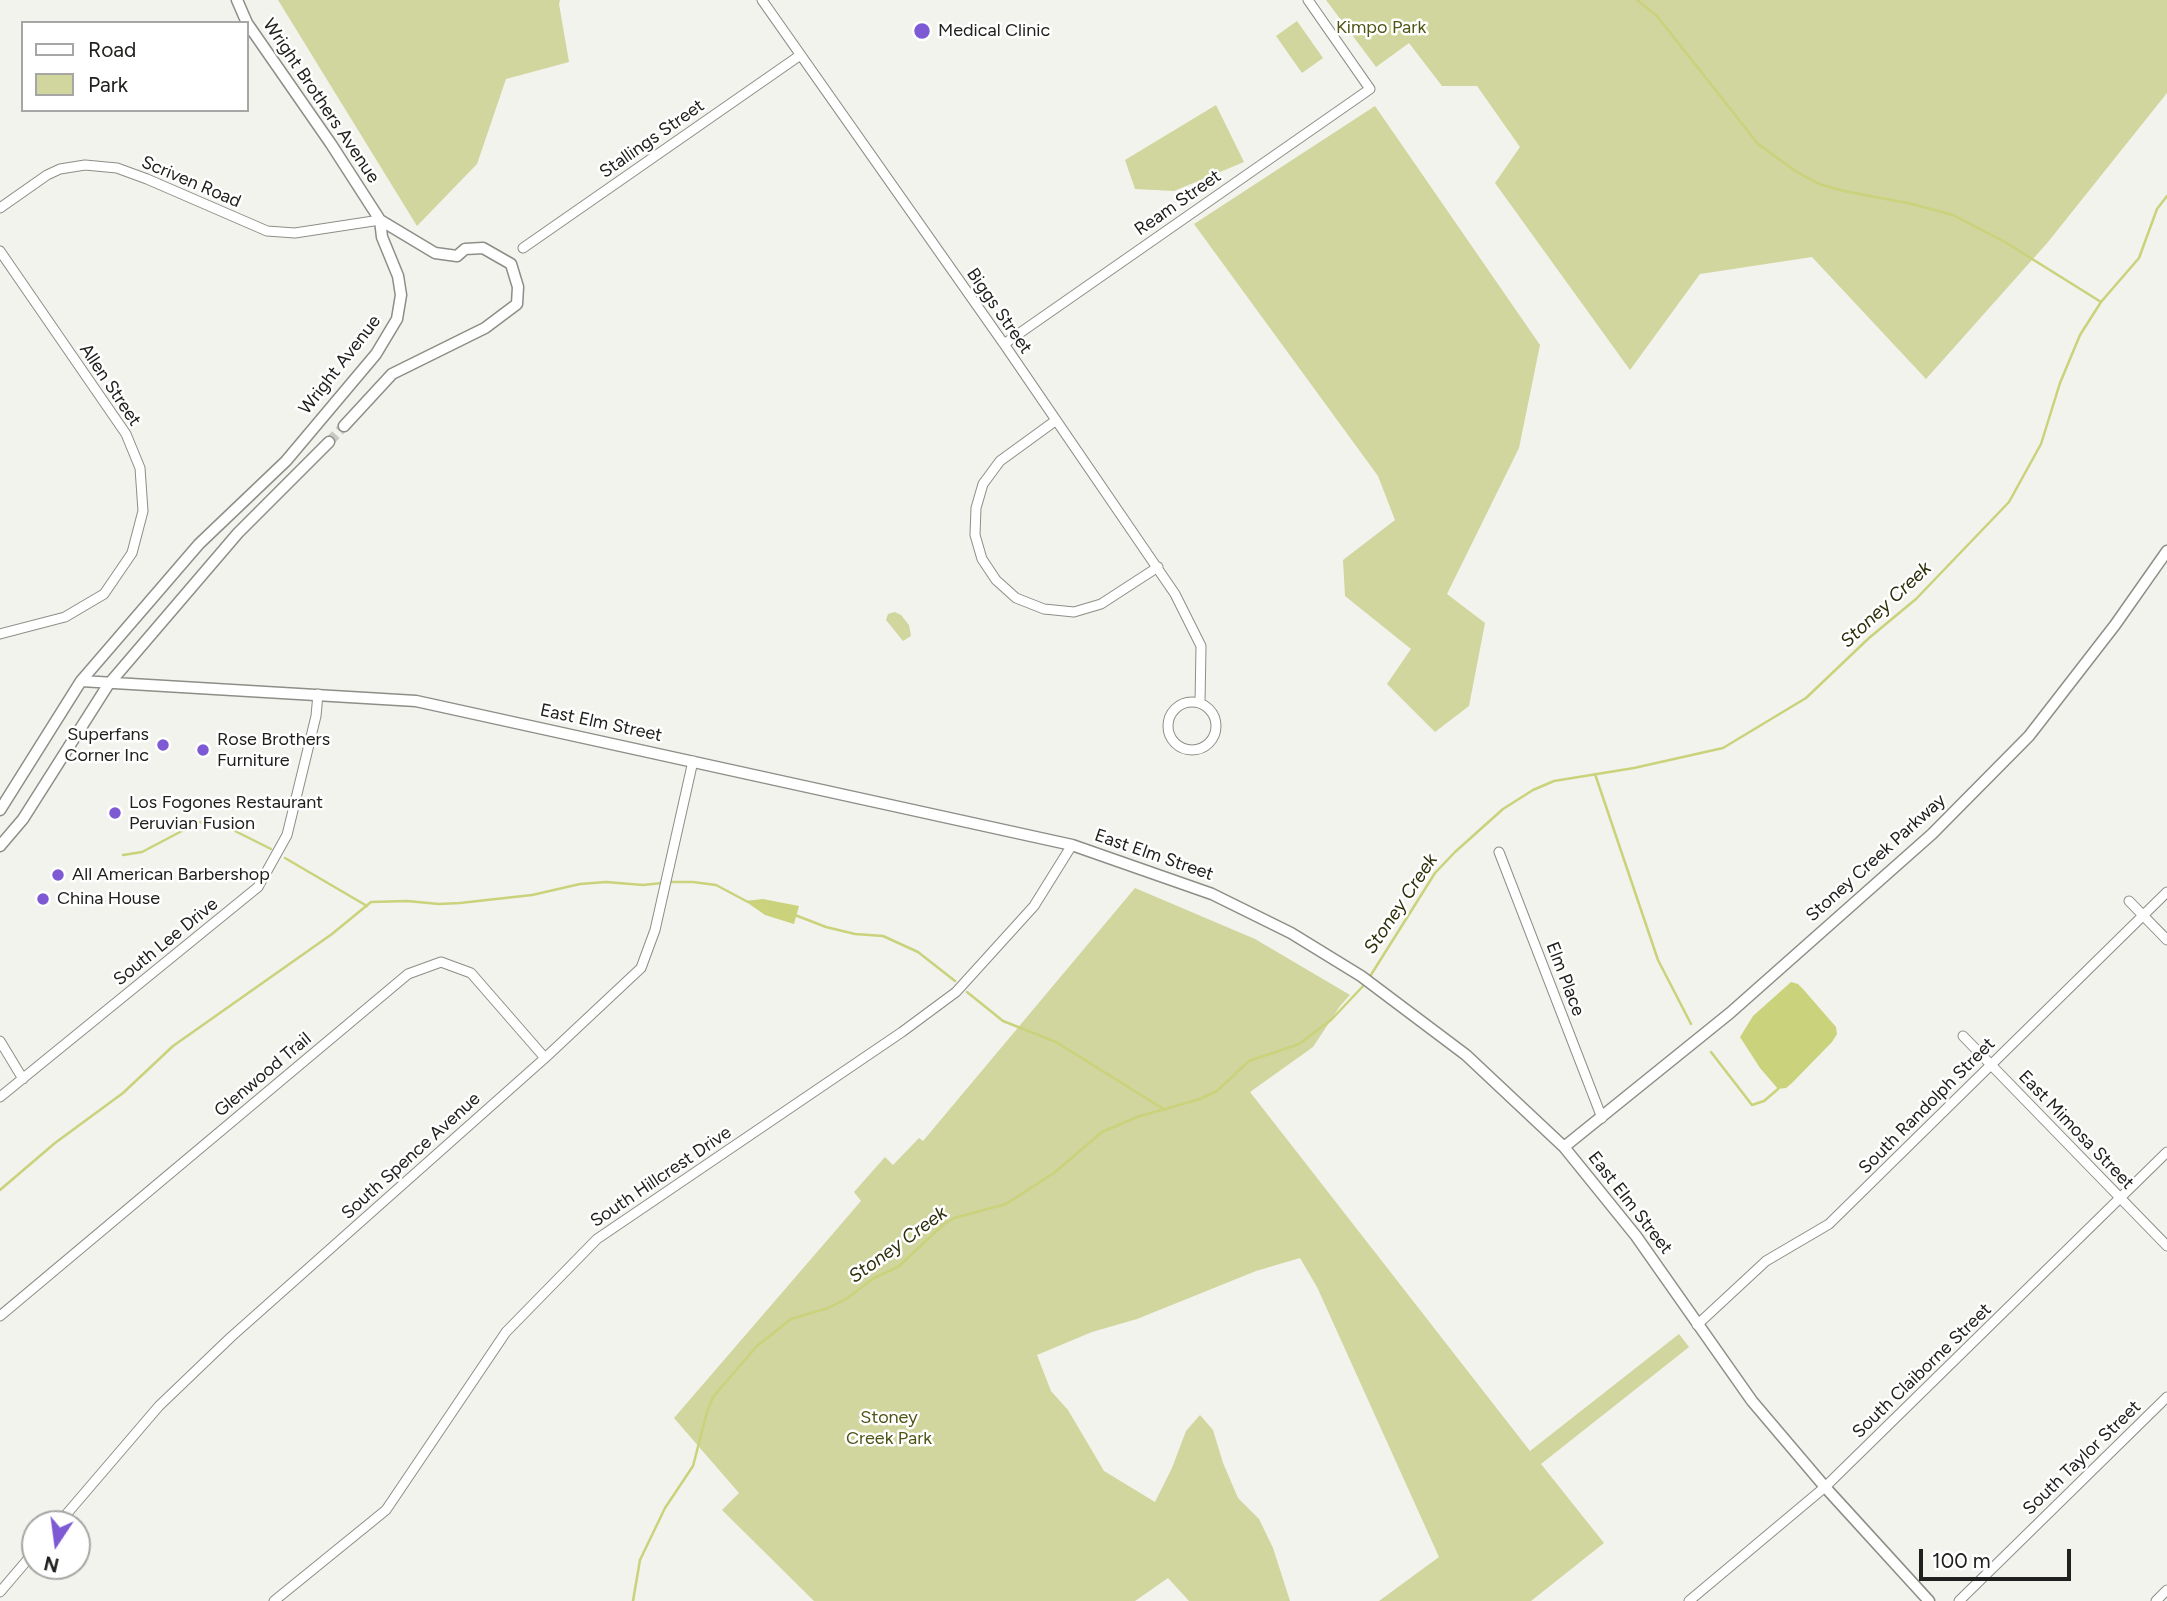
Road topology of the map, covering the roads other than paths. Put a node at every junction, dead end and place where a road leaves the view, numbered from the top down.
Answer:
1 (237, 0) edge
2 (762, 0) edge
3 (1308, 0) edge
4 (246, 21) edge
5 (248, 24) edge
6 (799, 56) junction
7 (0, 208) edge
8 (380, 220) junction
9 (523, 248) dead end
10 (0, 251) edge
11 (1004, 344) junction
12 (1055, 421) junction
13 (344, 426) tunnel mouth
14 (329, 442) tunnel mouth
15 (2167, 551) edge
16 (1158, 567) junction
17 (0, 634) edge
18 (82, 681) junction
19 (108, 685) junction
20 (318, 694) junction
21 (1200, 703) junction
22 (693, 761) junction
23 (0, 810) edge
24 (1072, 845) junction
25 (0, 846) edge
26 (1499, 852) dead end
27 (2167, 892) edge
28 (2129, 901) dead end
29 (2143, 916) junction
30 (2167, 940) edge
31 (1963, 1036) dead end
32 (0, 1041) edge
33 (545, 1059) junction
34 (1991, 1064) junction
35 (23, 1079) junction
36 (0, 1097) edge
37 (1602, 1118) junction
38 (1564, 1147) junction
39 (2167, 1152) edge
40 (2120, 1199) junction
41 (2167, 1246) edge
42 (0, 1316) edge
43 (1697, 1325) junction
44 (2167, 1397) edge
45 (1825, 1487) junction
46 (70, 1510) edge
47 (21, 1567) edge
48 (2167, 1590) edge
49 (0, 1592) edge
50 (274, 1601) edge
51 (1689, 1601) edge
52 (1929, 1601) edge
53 (1959, 1601) edge
54 (2156, 1601) edge

1 - 4 street, Wright Brothers Avenue
2 - 6 street, Biggs Street
3 - 11 street, Ream Street
5 - 8 street, Wright Brothers Avenue
6 - 9 street, Stallings Street
6 - 11 street, Biggs Street
7 - 8 street, Scriven Road
8 - 13 street
8 - 18 street, Wright Avenue
10 - 17 street, Allen Street
11 - 12 street, Biggs Street
12 - 16 street, Biggs Street
12 - 16 street
14 - 19 street
15 - 37 street, Stoney Creek Parkway
16 - 21 street, Biggs Street
18 - 19 street, East Elm Street
18 - 23 street, Wright Avenue
19 - 20 street, East Elm Street
19 - 25 street
20 - 22 street, East Elm Street
20 - 35 street, South Lee Drive
21 - 21 street
22 - 24 street, East Elm Street
22 - 33 street, South Spence Avenue
24 - 38 street, East Elm Street
24 - 50 street, South Hillcrest Drive
26 - 37 street, Elm Place
27 - 29 street, South Randolph Street
28 - 29 street
29 - 30 street
29 - 34 street, South Randolph Street
31 - 34 street, East Mimosa Street
32 - 35 street
33 - 42 street, Glenwood Trail
33 - 46 street, South Spence Avenue
34 - 40 street, East Mimosa Street
34 - 43 street, South Randolph Street
35 - 36 street, South Lee Drive
37 - 38 street, Stoney Creek Parkway
38 - 43 street, East Elm Street
39 - 40 street, South Claiborne Street
40 - 41 street, East Mimosa Street
40 - 45 street, South Claiborne Street
43 - 45 street, East Elm Street
44 - 53 street, South Taylor Street
45 - 51 street, South Claiborne Street
45 - 52 street, East Elm Street
47 - 49 street
48 - 54 street

